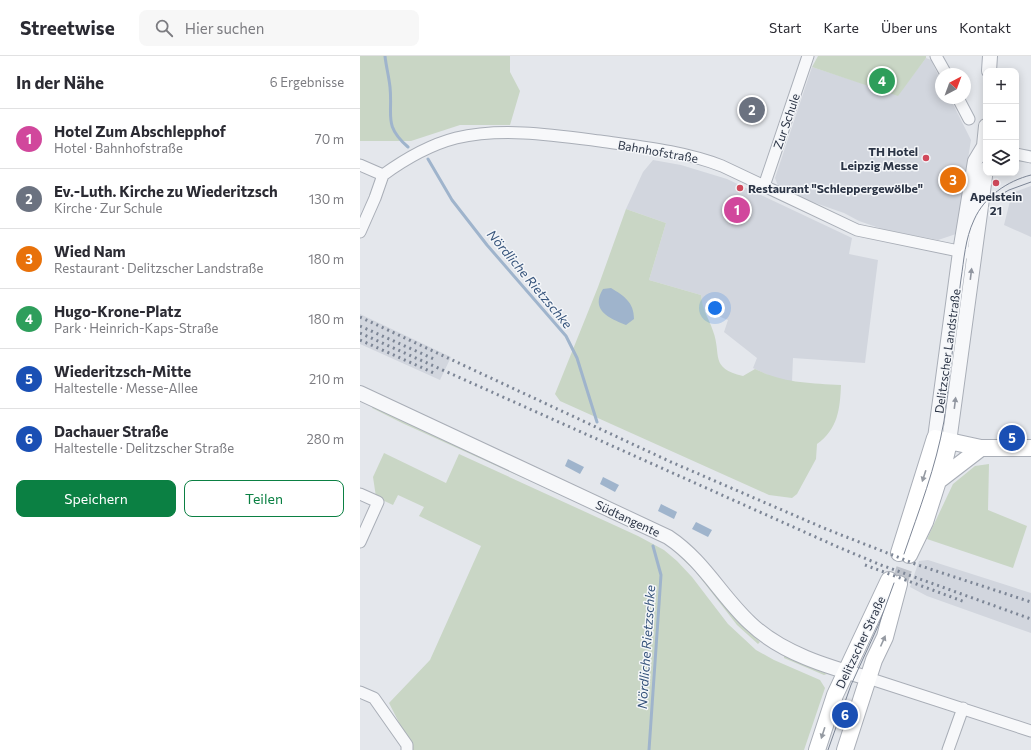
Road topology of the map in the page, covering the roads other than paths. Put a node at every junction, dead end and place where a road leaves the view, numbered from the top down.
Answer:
1 (808, 56) edge
2 (936, 56) edge
3 (990, 56) edge
4 (943, 68) edge
5 (989, 68) edge
6 (961, 104) edge
7 (969, 119) dead end
8 (983, 149) edge
9 (1019, 155) edge
10 (1031, 157) edge
11 (360, 165) edge
12 (383, 175) junction
13 (984, 176) edge
14 (764, 186) junction
15 (360, 232) edge
16 (967, 253) junction
17 (360, 393) edge
18 (942, 440) junction
19 (981, 448) junction
20 (1031, 448) edge
21 (938, 481) junction
22 (360, 494) edge
23 (360, 542) edge
24 (846, 671) junction
25 (868, 678) junction
26 (360, 692) edge
27 (963, 708) junction
28 (1031, 731) edge
29 (407, 750) edge
30 (817, 750) edge
31 (845, 750) edge
32 (948, 750) edge

1 - 14 street, Zur Schule
2 - 4 street
3 - 5 street
6 - 7 street
8 - 16 street, Delitzscher Landstraße
9 - 10 street
11 - 12 street
12 - 14 street, Bahnhofstraße
12 - 15 street
13 - 16 street, Delitzscher Landstraße
14 - 16 street, Bahnhofstraße
16 - 18 street, Delitzscher Landstraße
17 - 24 street, Südtangente
18 - 19 main road
18 - 21 main road, Delitzscher Landstraße
18 -> 21 main road, Delitzscher Landstraße
19 - 20 main road
19 - 21 main road
22 - 23 street
24 - 25 street, Südtangente
25 -> 24 main road, Delitzscher Straße
24 -> 30 main road, Delitzscher Straße
25 - 27 street
25 - 31 main road, Delitzscher Straße
26 - 29 street
27 - 28 street
27 - 32 street

